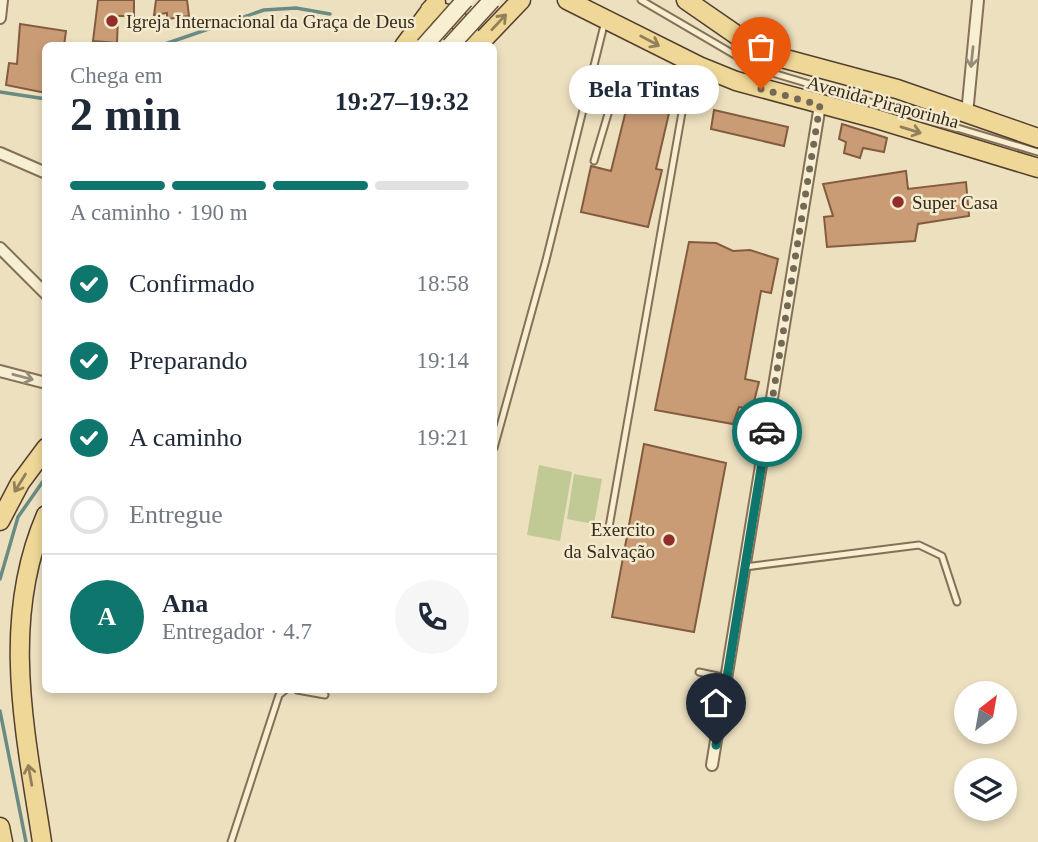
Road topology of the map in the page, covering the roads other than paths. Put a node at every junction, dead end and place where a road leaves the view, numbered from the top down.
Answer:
1 (2, 0) edge
2 (465, 0) edge
3 (492, 0) edge
4 (521, 0) edge
5 (567, 0) edge
6 (641, 0) edge
7 (686, 0) edge
8 (978, 0) edge
9 (434, 5) edge
10 (0, 18) edge
11 (606, 18) junction
12 (407, 42) edge
13 (428, 42) edge
14 (454, 42) edge
15 (473, 42) edge
16 (479, 42) edge
17 (699, 66) junction
18 (684, 102) junction
19 (820, 105) junction
20 (967, 114) junction
21 (1038, 138) edge
22 (1038, 152) edge
23 (0, 153) edge
24 (594, 161) dead end
25 (1038, 168) edge
26 (42, 171) edge
27 (0, 248) edge
28 (42, 290) edge
29 (0, 371) edge
30 (42, 382) edge
31 (497, 437) edge
32 (42, 453) edge
33 (0, 521) edge
34 (42, 524) edge
35 (609, 527) dead end
36 (745, 567) junction
37 (957, 602) dead end
38 (699, 672) dead end
39 (727, 678) junction
40 (281, 693) edge
41 (314, 693) edge
42 (326, 695) dead end
43 (712, 765) dead end
44 (0, 827) edge
45 (3, 842) edge
46 (42, 842) edge
47 (231, 842) edge

1 - 10 street
2 - 13 main road, bridge
3 - 14 main road, bridge
16 -> 4 main road
5 - 11 main road, Avenida Piraporinha
6 - 22 lane
7 - 20 main road, Avenida Piraporinha
8 -> 20 street
9 - 12 main road
9 - 15 main road
11 -> 17 main road, Avenida Piraporinha
11 - 31 lane
17 - 18 lane
17 - 19 main road, Avenida Piraporinha
18 - 24 lane
18 - 35 lane
19 -> 25 main road, Avenida Piraporinha
19 - 36 street
20 - 21 main road, Avenida Piraporinha
23 - 26 street
27 - 28 street
29 -> 30 street
32 -> 33 main road
46 -> 34 main road
36 - 37 lane
36 - 39 street
38 - 39 lane
39 - 43 street
40 - 47 lane
41 - 42 lane
44 - 45 main road

